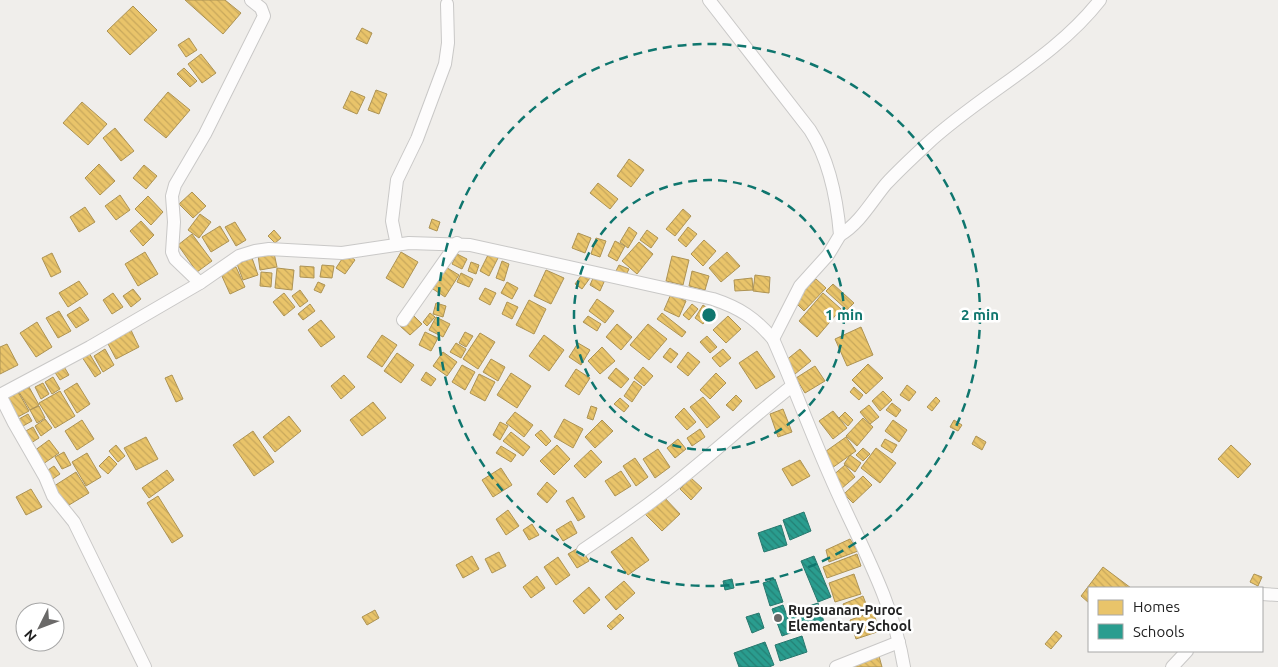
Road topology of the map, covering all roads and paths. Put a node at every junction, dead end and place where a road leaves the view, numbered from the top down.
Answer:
1 (251, 0) edge
2 (709, 0) edge
3 (1100, 0) edge
4 (447, 4) dead end
5 (840, 235) junction
6 (457, 243) junction
7 (397, 245) junction
8 (200, 283) junction
9 (403, 320) dead end
10 (773, 339) junction
11 (792, 386) junction
12 (0, 395) edge
13 (583, 550) dead end
14 (1263, 594) edge
15 (1278, 595) edge
16 (899, 642) junction
17 (1186, 652) edge
18 (145, 667) edge
19 (836, 667) edge
20 (904, 667) edge
21 (1172, 667) edge

1 - 8 street
2 - 5 street
3 - 5 street
4 - 7 street
5 - 10 street
6 - 7 street
6 - 9 street
6 - 10 street
7 - 8 street
8 - 12 street
10 - 11 street
11 - 13 street
11 - 16 street
12 - 18 street
14 - 15 street
16 - 19 street
16 - 20 street
17 - 21 street

